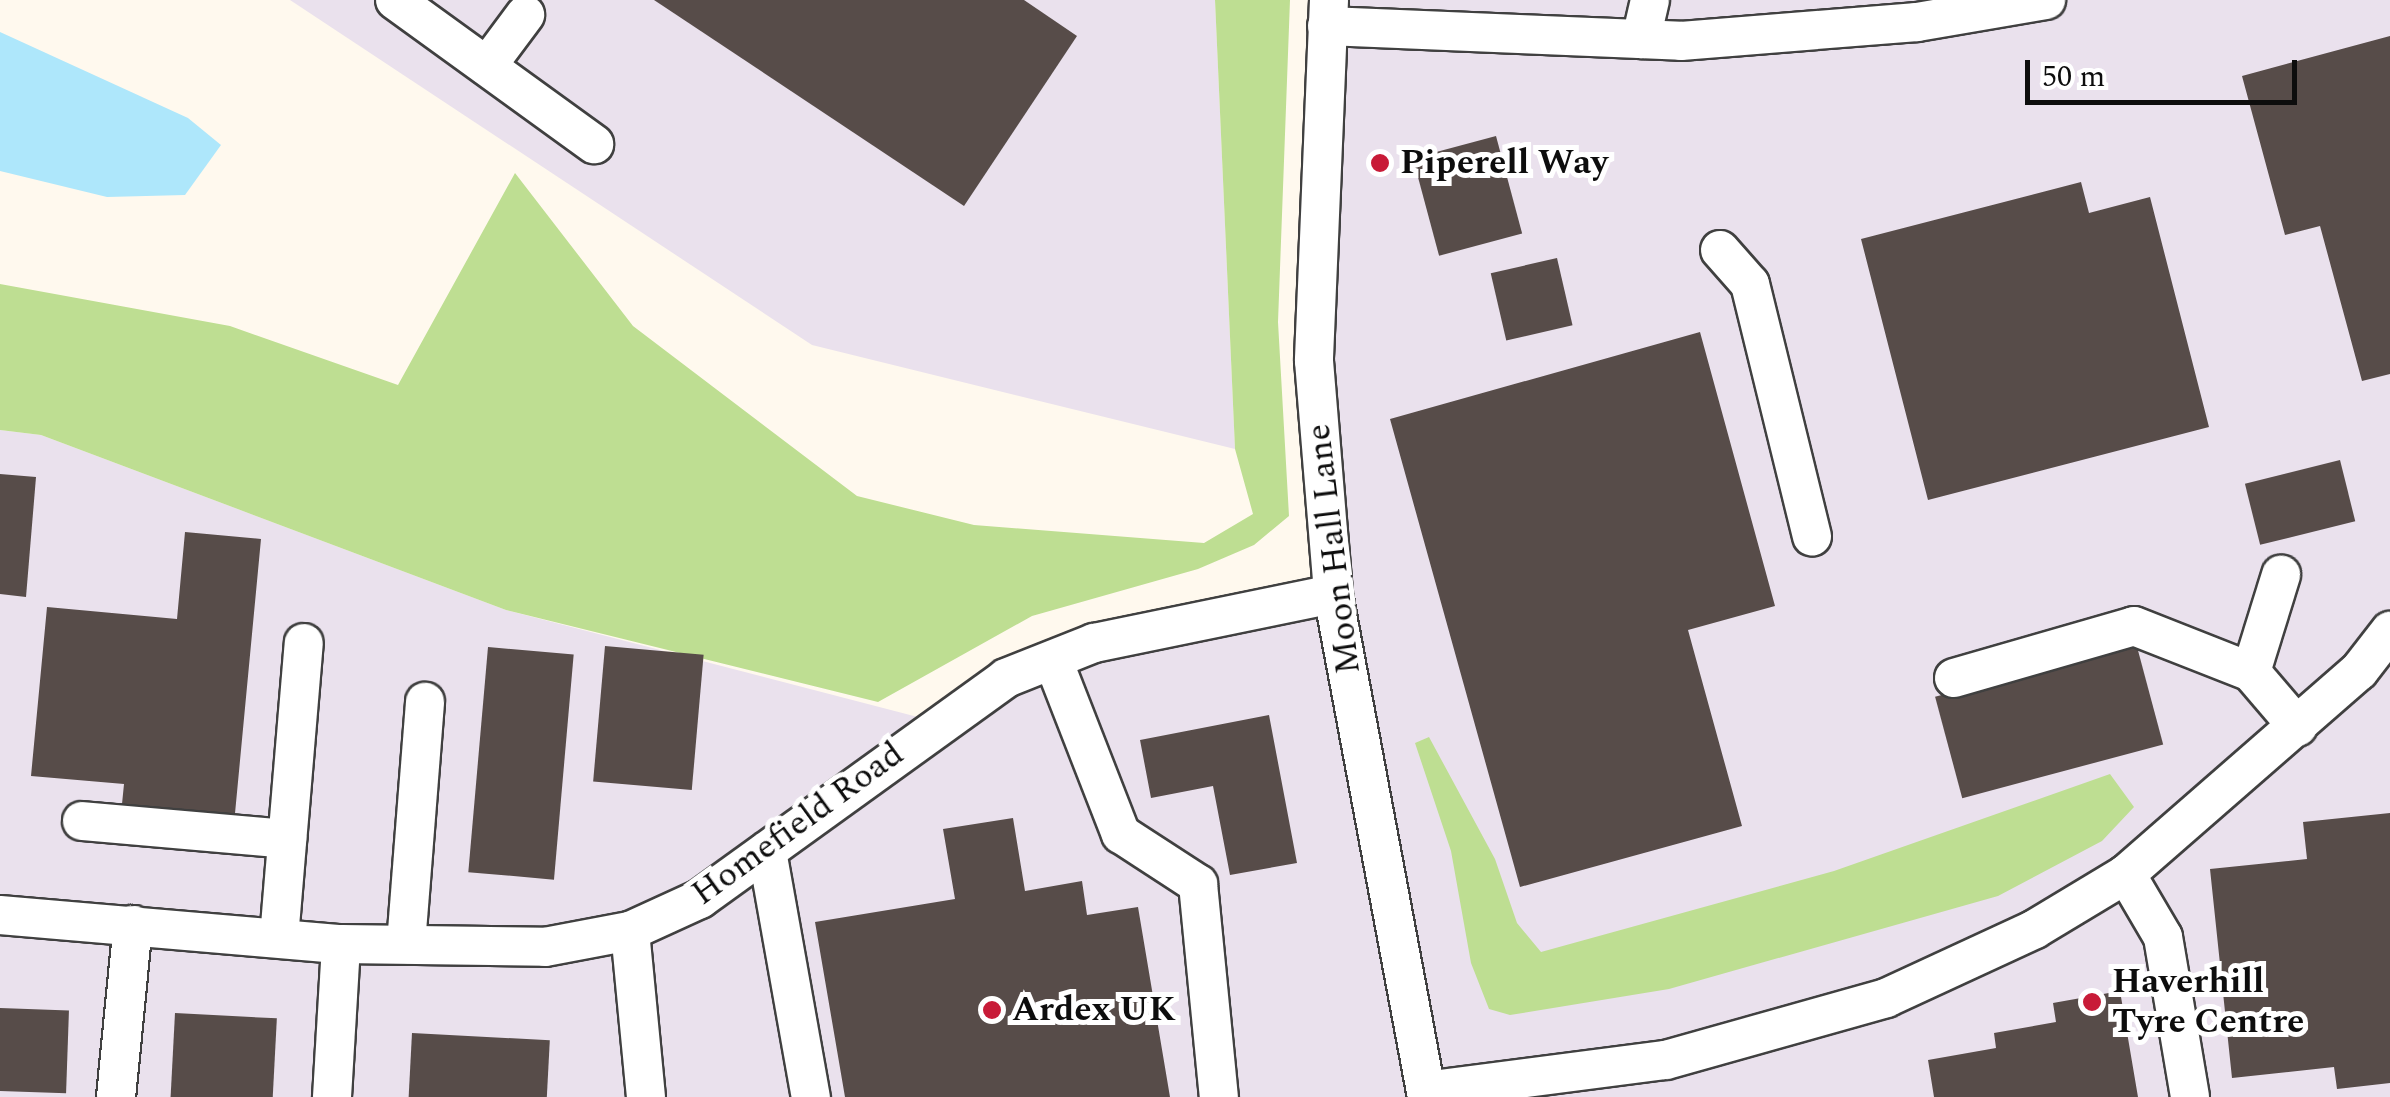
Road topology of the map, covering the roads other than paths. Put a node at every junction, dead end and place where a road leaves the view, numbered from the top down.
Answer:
1 (395, 0) edge
2 (1650, 0) edge
3 (2046, 0) edge
4 (1917, 11) edge
5 (1328, 13) edge
6 (525, 15) dead end
7 (1642, 39) junction
8 (487, 66) junction
9 (594, 144) dead end
10 (1720, 250) dead end
11 (1812, 537) dead end
12 (2281, 574) dead end
13 (1332, 594) junction
14 (2390, 631) edge
15 (304, 643) dead end
16 (1053, 660) junction
17 (2251, 672) junction
18 (1954, 678) dead end
19 (425, 702) dead end
20 (2298, 727) junction
21 (82, 822) dead end
22 (288, 840) junction
23 (767, 852) junction
24 (2126, 874) junction
25 (0, 915) edge
26 (133, 926) junction
27 (630, 931) junction
28 (279, 938) junction
29 (342, 944) junction
30 (406, 944) junction
31 (1427, 1094) edge
32 (116, 1097) edge
33 (332, 1097) edge
34 (646, 1097) edge
35 (811, 1097) edge
36 (1219, 1097) edge
37 (2190, 1097) edge

1 - 8 street
2 - 7 street
3 - 4 street
4 - 7 street
5 - 7 street
5 - 13 street, Moon Hall Lane
6 - 8 street
8 - 9 street
10 - 11 street
12 - 17 street
13 - 16 street, Homefield Road
13 - 31 street, Moon Hall Lane
14 - 20 street
15 - 22 street
16 - 23 street, Homefield Road
16 - 36 street
17 - 18 street
17 - 20 street
19 - 30 street
20 - 24 street
21 - 22 street
22 - 28 street
23 - 27 street, Homefield Road
23 - 35 street
24 - 31 street
24 - 37 street
25 - 26 street, Homefield Road
26 - 28 street, Homefield Road
26 - 32 street
27 - 30 street, Homefield Road
27 - 34 street
28 - 29 street, Homefield Road
29 - 30 street, Homefield Road
29 - 33 street

